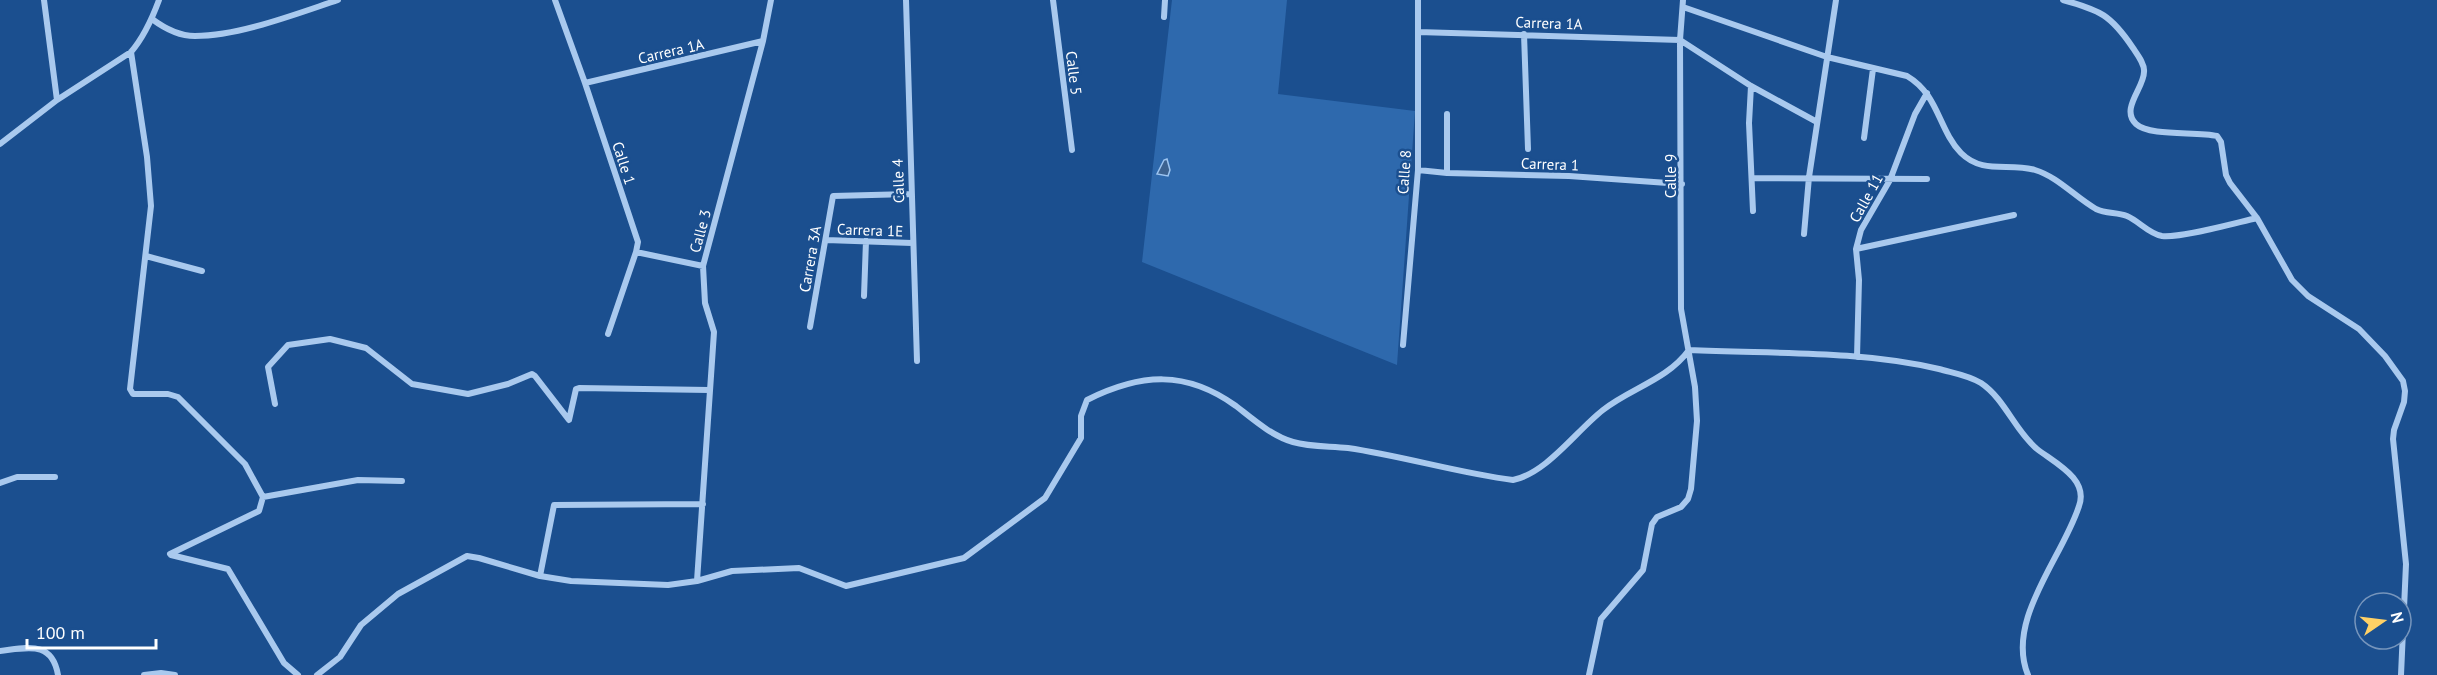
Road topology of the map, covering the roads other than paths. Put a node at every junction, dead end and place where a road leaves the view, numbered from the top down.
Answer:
1 (44, 0) edge
2 (159, 0) edge
3 (338, 0) edge
4 (555, 0) edge
5 (771, 0) edge
6 (906, 0) edge
7 (1053, 0) edge
8 (1165, 0) edge
9 (1418, 0) edge
10 (1836, 0) edge
11 (2063, 0) edge
12 (1683, 3) edge
13 (1164, 17) dead end
14 (152, 19) junction
15 (1418, 32) junction
16 (1524, 34) junction
17 (1680, 40) junction
18 (763, 41) junction
19 (131, 52) junction
20 (1827, 57) junction
21 (1873, 69) junction
22 (585, 83) junction
23 (1752, 86) junction
24 (1927, 93) junction
25 (57, 100) junction
26 (1447, 114) dead end
27 (1817, 122) junction
28 (1863, 138) dead end
29 (0, 144) edge
30 (1528, 149) dead end
31 (1072, 150) dead end
32 (1418, 170) junction
33 (1447, 173) junction
34 (1809, 177) junction
35 (1752, 178) junction
36 (1927, 179) dead end
37 (1890, 180) junction
38 (1682, 184) junction
39 (910, 194) junction
40 (1753, 211) dead end
41 (2014, 215) dead end
42 (2257, 218) junction
43 (1804, 234) dead end
44 (826, 240) junction
45 (866, 242) junction
46 (912, 243) junction
47 (1856, 249) junction
48 (636, 252) junction
49 (146, 256) junction
50 (703, 266) junction
51 (202, 271) dead end
52 (864, 296) dead end
53 (810, 327) dead end
54 (608, 334) dead end
55 (1403, 345) dead end
56 (1689, 350) junction
57 (1857, 357) junction
58 (917, 361) dead end
59 (709, 390) junction
60 (275, 404) dead end
61 (55, 477) dead end
62 (402, 482) dead end
63 (0, 483) edge
64 (263, 497) junction
65 (703, 504) junction
66 (540, 576) junction
67 (697, 581) junction
68 (0, 651) edge
69 (58, 675) edge
70 (144, 675) edge
71 (175, 675) edge
72 (298, 675) edge
73 (317, 675) edge
74 (1589, 675) edge
75 (2028, 675) edge
76 (2401, 675) edge

1 - 25 street
2 - 14 street
3 - 14 street
4 - 22 street, Calle 1
5 - 18 street, Calle 3
6 - 39 street, Calle 4
7 - 31 street, Calle 5
8 - 13 street
9 - 15 street, Calle 8
10 - 20 street
11 - 42 street
12 - 17 street, Calle 9
12 - 20 street
14 - 19 street
15 - 16 street, Carrera 1A
15 - 32 street, Calle 8
16 - 17 street, Carrera 1A
16 - 30 street
17 - 23 street
17 - 38 street, Calle 9
18 - 22 street, Carrera 1A
18 - 50 street, Calle 3
19 - 25 street
19 - 49 street
20 - 21 street
20 - 27 street
21 - 24 street
21 - 28 street
22 - 48 street, Calle 1
23 - 27 street
23 - 35 street
24 - 37 street, Calle 11
24 - 42 street
25 - 29 street
26 - 33 street
27 - 34 street
32 - 33 street, Carrera 1
32 - 55 street, Calle 8
33 - 38 street, Carrera 1
34 - 35 street
34 - 37 street
34 - 43 street
35 - 40 street
36 - 37 street
37 - 47 street, Calle 11
38 - 56 street, Calle 9
39 - 44 street, Carrera 3A
39 - 46 street, Calle 4
41 - 47 street
42 - 76 street
44 - 45 street, Carrera 1E
44 - 53 street, Carrera 3A
45 - 46 street, Carrera 1E
45 - 52 street
46 - 58 street, Calle 4
47 - 57 street, Calle 11
48 - 50 street
48 - 54 street, Calle 1
49 - 51 street
49 - 64 street
50 - 59 street, Calle 3
56 - 57 street
56 - 67 street
56 - 74 street, Calle 9
57 - 75 street
59 - 60 street
59 - 65 street, Calle 3
61 - 63 street
62 - 64 street
64 - 72 street
65 - 66 street
65 - 67 street, Calle 3
66 - 67 street
66 - 73 street
68 - 69 street
70 - 71 street

